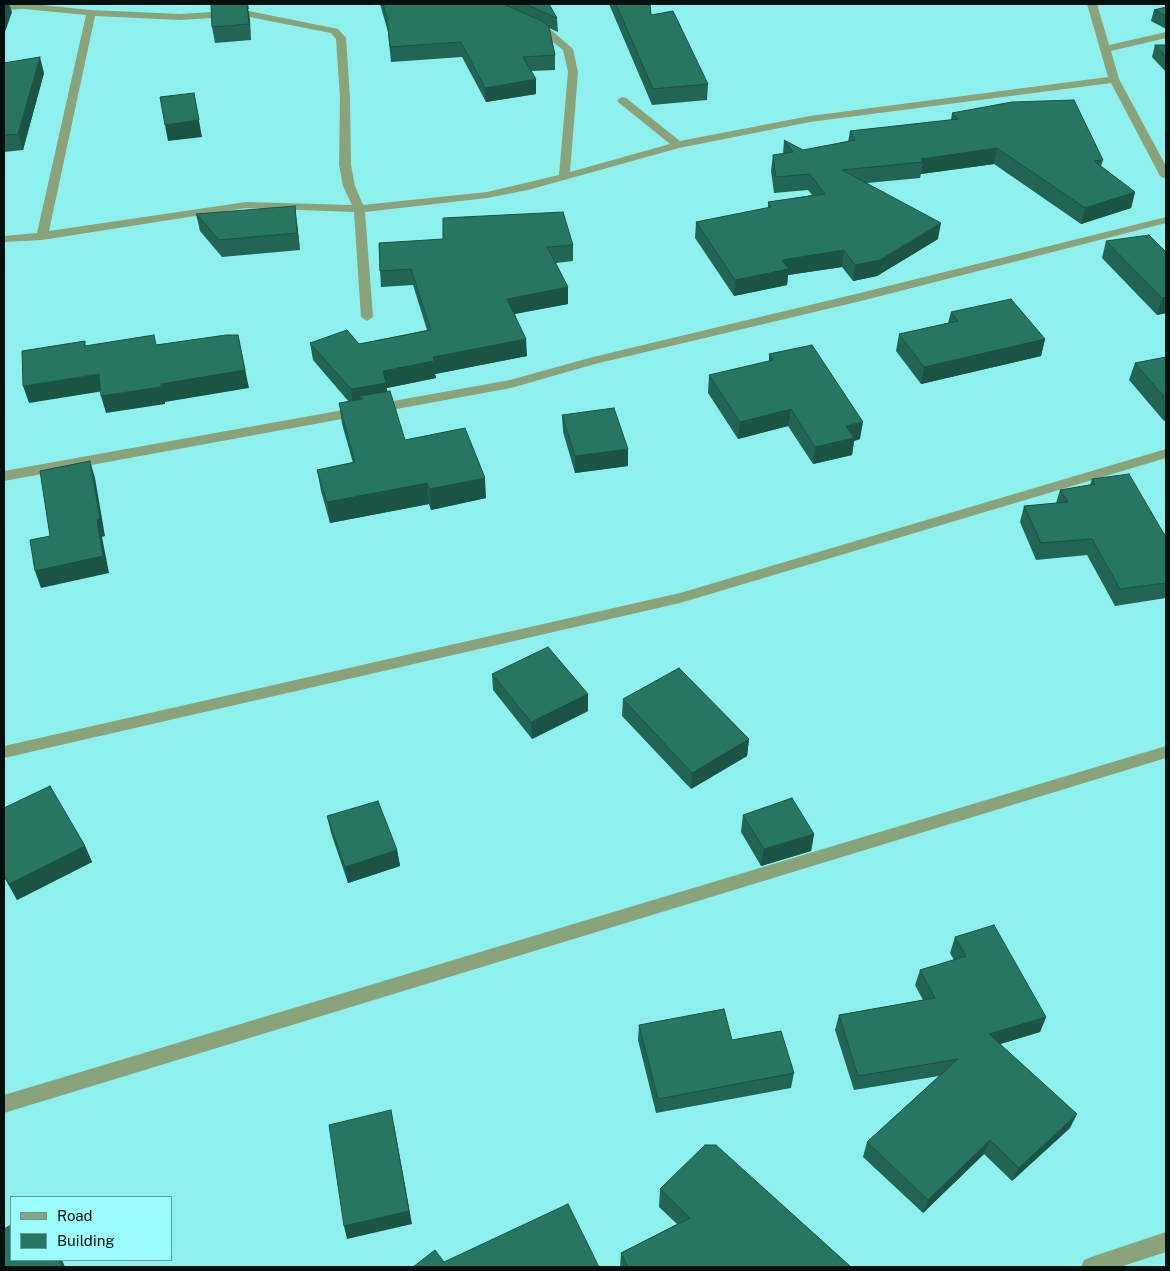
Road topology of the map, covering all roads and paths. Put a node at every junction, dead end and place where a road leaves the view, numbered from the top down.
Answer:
1 (1092, 4) edge
2 (4, 7) edge
3 (91, 13) junction
4 (521, 21) edge
5 (1166, 35) edge
6 (1107, 49) junction
7 (1114, 79) junction
8 (622, 100) dead end
9 (678, 145) junction
10 (564, 176) junction
11 (1166, 176) edge
12 (359, 209) junction
13 (1166, 220) edge
14 (42, 236) junction
15 (4, 239) edge
16 (367, 317) dead end
17 (1166, 453) edge
18 (4, 476) edge
19 (4, 752) edge
20 (1166, 752) edge
21 (4, 1104) edge
22 (1166, 1242) edge
23 (1091, 1267) edge

1 - 6 street
2 - 3 street
3 - 12 street
3 - 14 street
4 - 10 street
5 - 6 street
6 - 7 street
7 - 9 street
7 - 11 street
8 - 9 street
9 - 10 street
10 - 12 street
12 - 14 street
12 - 16 street
13 - 18 street
14 - 15 street
17 - 19 street
20 - 21 street
22 - 23 street

